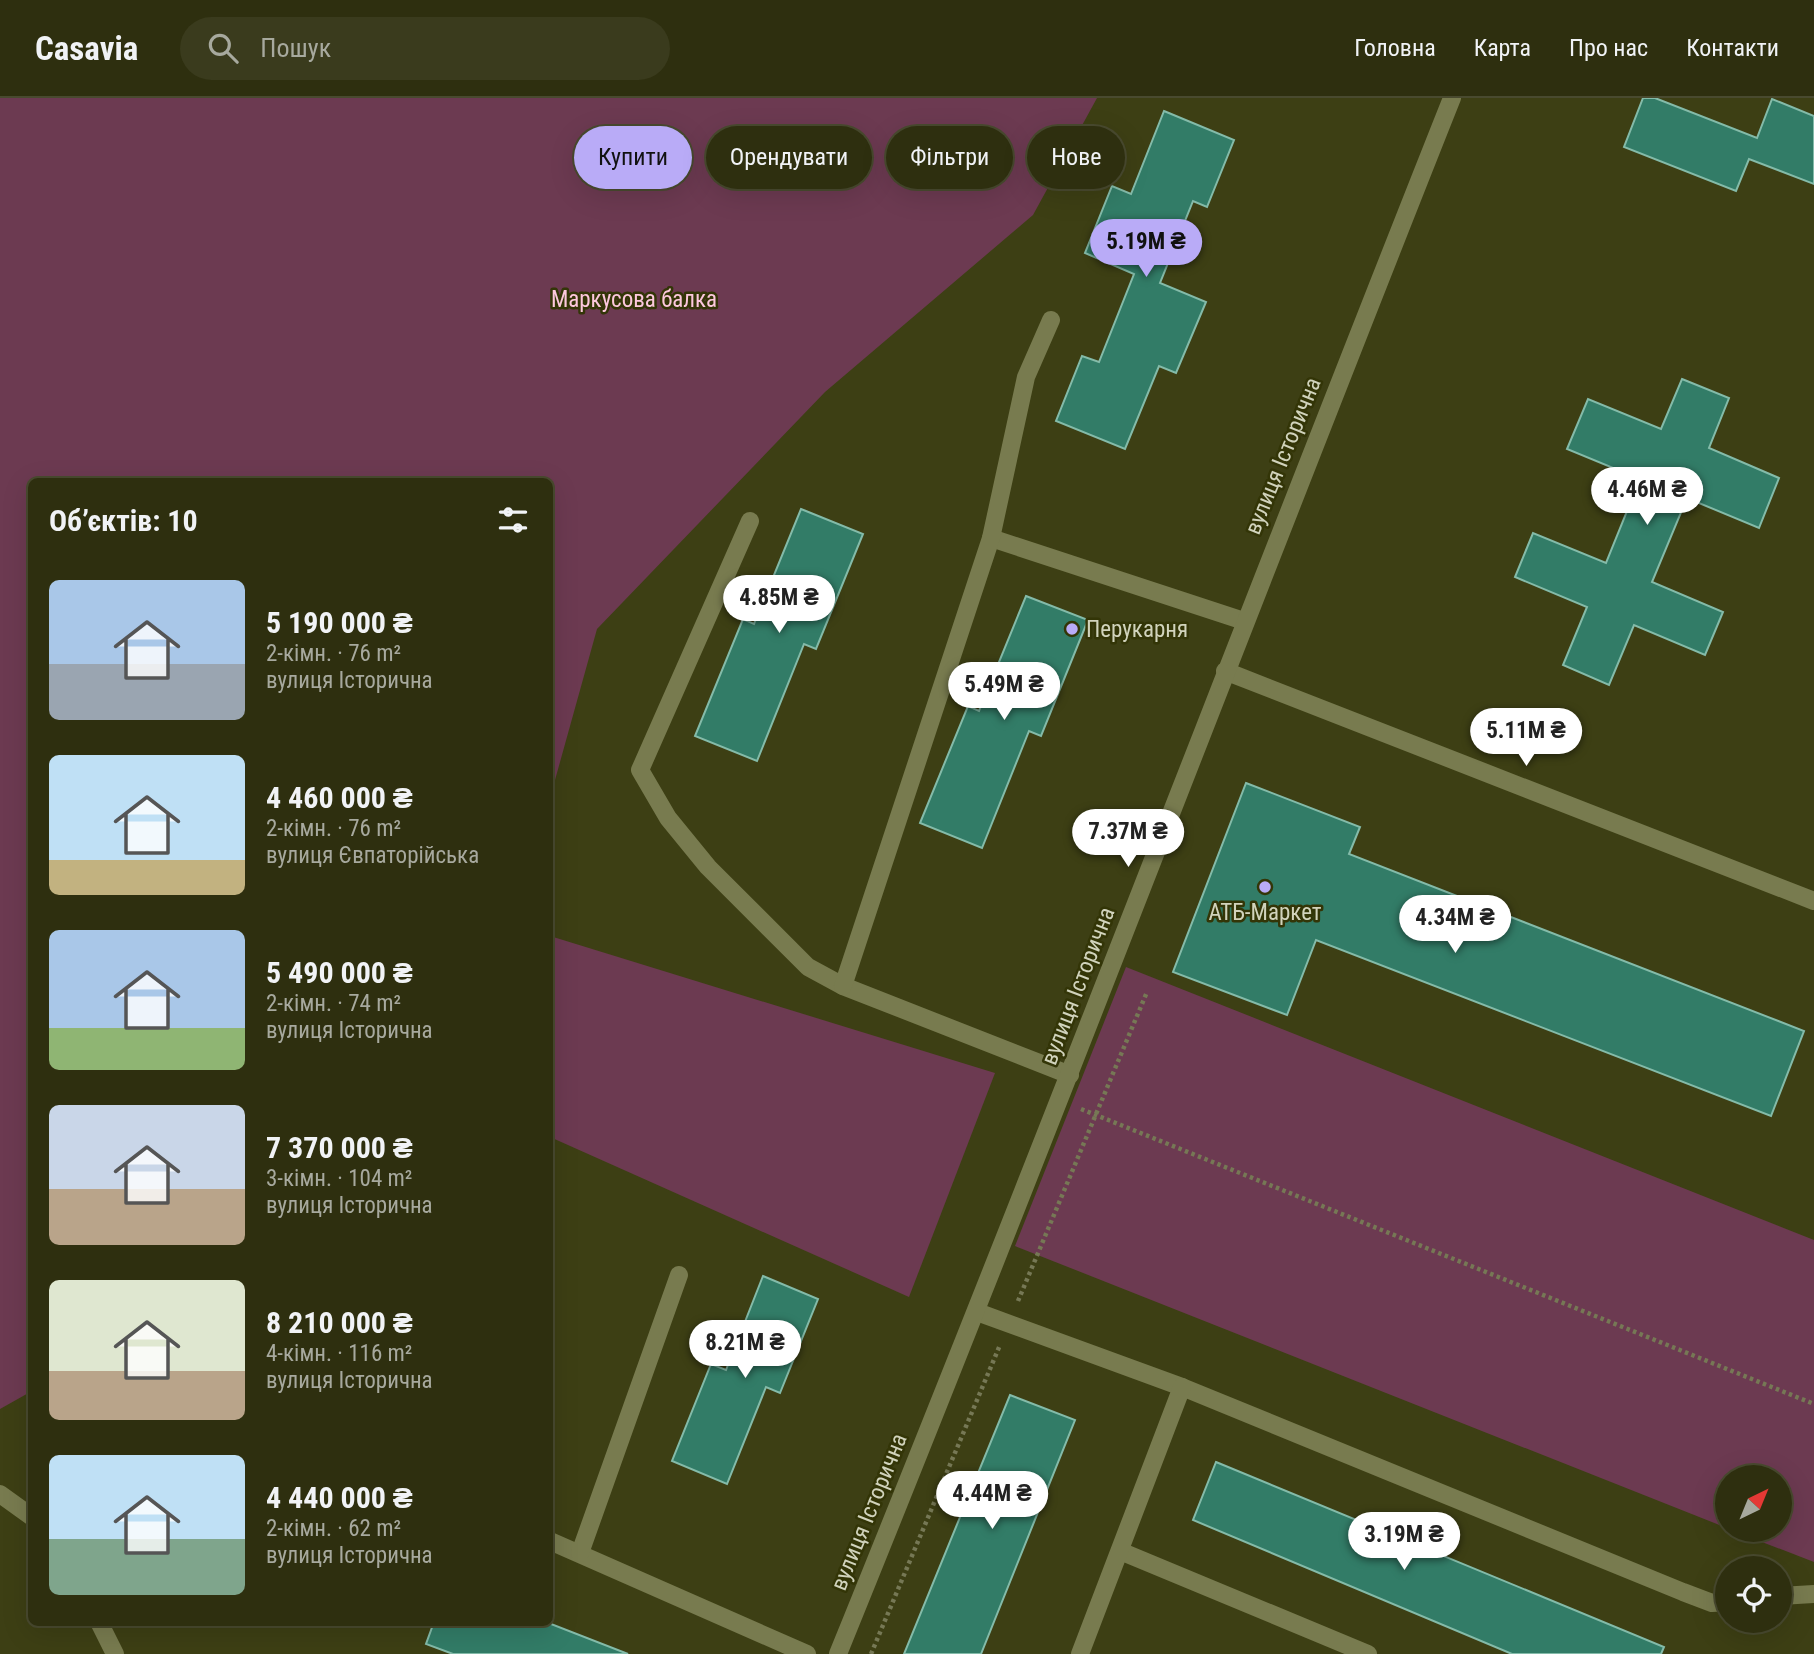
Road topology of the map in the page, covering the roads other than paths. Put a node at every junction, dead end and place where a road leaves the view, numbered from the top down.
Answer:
1 (1452, 98) edge
2 (1051, 320) dead end
3 (750, 521) dead end
4 (991, 538) junction
5 (1244, 621) junction
6 (1225, 671) junction
7 (1814, 901) edge
8 (843, 986) junction
9 (1070, 1076) junction
10 (679, 1275) dead end
11 (977, 1312) junction
12 (1182, 1387) junction
13 (0, 1494) edge
14 (28, 1514) edge
15 (553, 1542) edge
16 (1120, 1551) junction
17 (580, 1553) junction
18 (1814, 1594) edge
19 (1792, 1595) edge
20 (1715, 1603) edge
21 (101, 1626) edge
22 (115, 1654) edge
23 (807, 1654) edge
24 (838, 1654) edge
25 (1080, 1654) edge
26 (1368, 1654) edge

1 - 5 street, вулиця Історична
2 - 4 street
3 - 8 street
4 - 5 street
4 - 8 street
5 - 6 street, вулиця Історична
6 - 7 street
6 - 9 street, вулиця Історична
8 - 9 street
9 - 11 street, вулиця Історична
10 - 17 street
11 - 12 street
11 - 24 street, вулиця Історична
12 - 16 street
12 - 20 street
13 - 14 street
15 - 17 street
16 - 25 street
16 - 26 street
17 - 23 street
18 - 19 street
21 - 22 street

